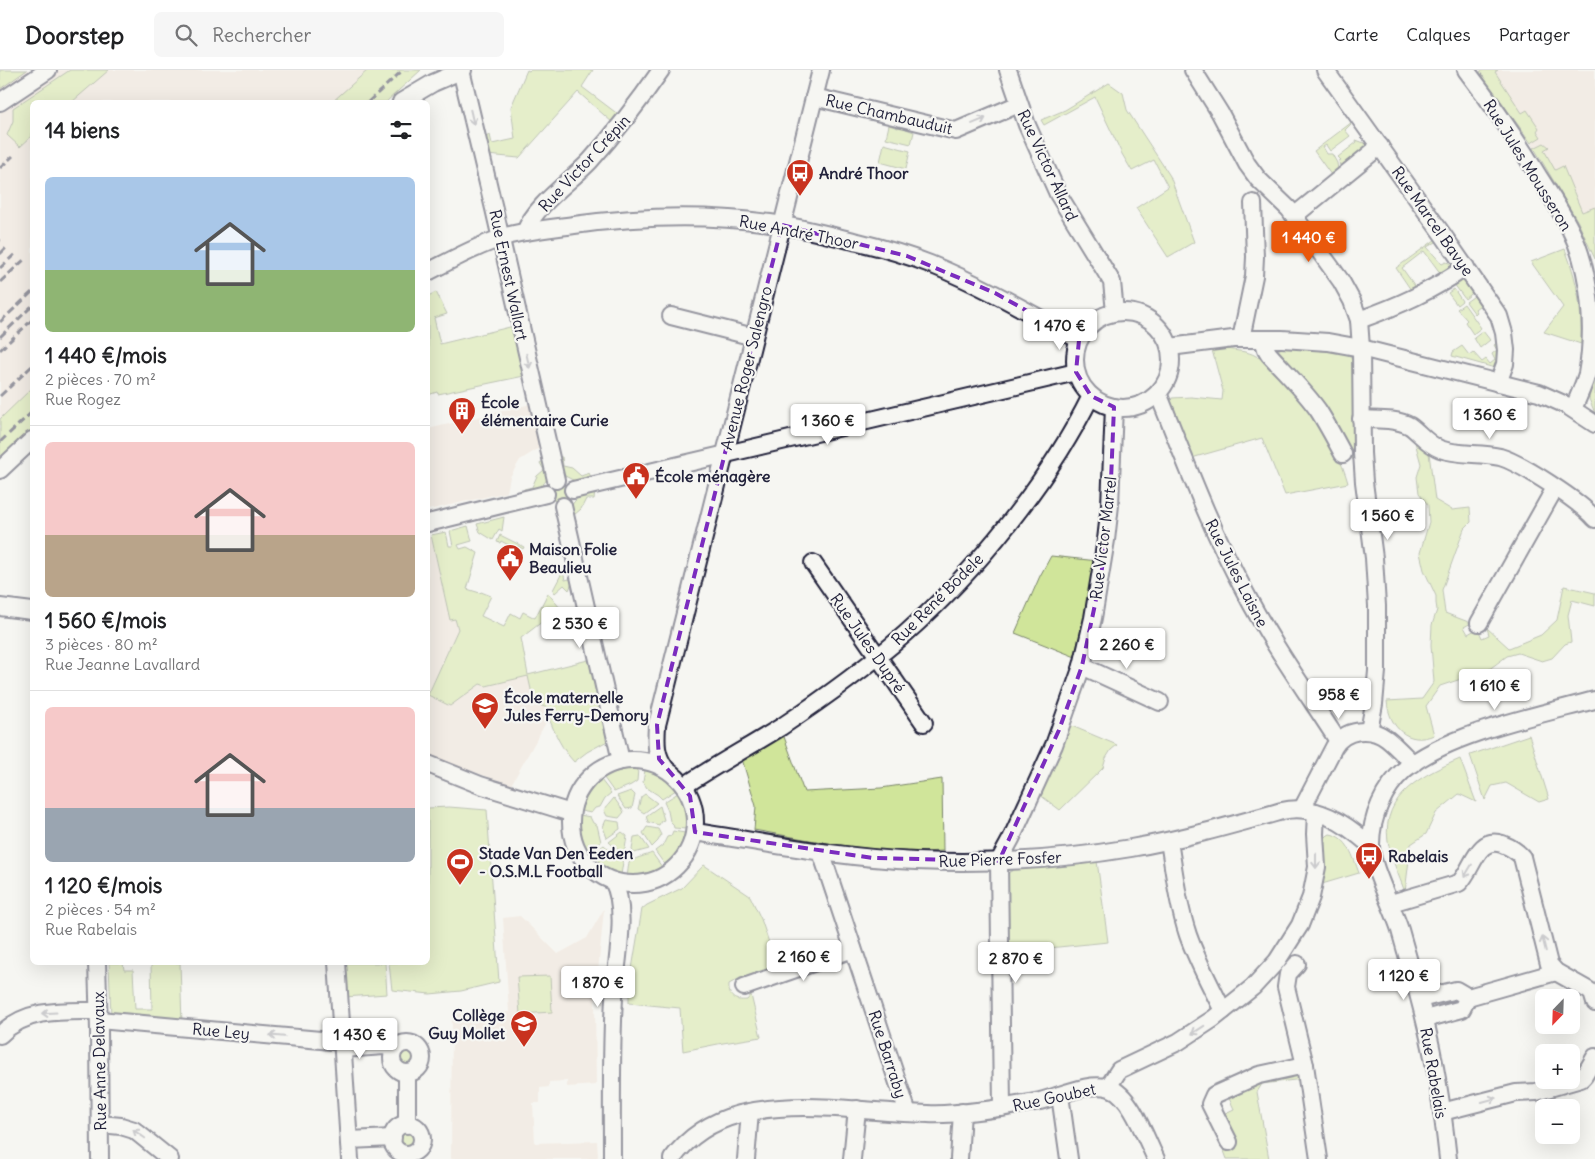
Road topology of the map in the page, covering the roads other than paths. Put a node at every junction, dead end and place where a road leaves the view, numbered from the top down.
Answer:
1 (48, 70) edge
2 (437, 70) edge
3 (462, 70) edge
4 (661, 70) edge
5 (821, 70) edge
6 (1008, 70) edge
7 (1193, 70) edge
8 (1325, 70) edge
9 (1466, 70) edge
10 (814, 97) junction
11 (401, 100) edge
12 (403, 100) edge
13 (0, 102) edge
14 (1019, 104) junction
15 (1380, 146) junction
16 (1253, 203) dead end
17 (1294, 216) junction
18 (782, 225) junction
19 (525, 232) junction
20 (500, 238) junction
21 (1466, 267) junction
22 (430, 271) edge
23 (1115, 312) junction
24 (670, 316) dead end
25 (1359, 320) junction
26 (754, 337) junction
27 (1241, 339) junction
28 (1262, 339) junction
29 (1079, 340) junction
30 (1170, 347) junction
31 (1362, 348) junction
32 (1076, 372) junction
33 (1498, 383) junction
34 (1158, 393) junction
35 (1091, 396) junction
36 (1114, 408) junction
37 (1573, 410) junction
38 (1361, 419) junction
39 (1595, 424) edge
40 (30, 442) edge
41 (1343, 454) dead end
42 (725, 455) junction
43 (0, 470) edge
44 (556, 480) junction
45 (1555, 488) junction
46 (573, 490) junction
47 (546, 494) junction
48 (563, 506) junction
49 (1595, 519) edge
50 (430, 523) edge
51 (812, 563) dead end
52 (0, 607) edge
53 (30, 611) edge
54 (1479, 623) dead end
55 (877, 657) junction
56 (1082, 666) junction
57 (1595, 700) edge
58 (1160, 702) dead end
59 (924, 723) dead end
60 (657, 725) junction
61 (1369, 731) junction
62 (1338, 741) junction
63 (626, 760) junction
64 (1413, 764) junction
65 (430, 765) edge
66 (666, 769) junction
67 (684, 786) junction
68 (1309, 811) junction
69 (571, 814) junction
70 (695, 832) junction
71 (1169, 841) junction
72 (1370, 845) junction
73 (822, 852) junction
74 (999, 861) junction
75 (613, 881) junction
76 (641, 884) junction
77 (1391, 903) junction
78 (621, 920) junction
79 (854, 949) junction
80 (1296, 964) dead end
81 (97, 965) edge
82 (337, 965) edge
83 (1556, 972) junction
84 (744, 986) dead end
85 (1468, 997) junction
86 (1420, 1000) junction
87 (1595, 1003) edge
88 (1223, 1011) junction
89 (98, 1016) junction
90 (1425, 1018) junction
91 (0, 1035) edge
92 (343, 1045) junction
93 (396, 1049) junction
94 (1595, 1057) edge
95 (1305, 1065) junction
96 (407, 1073) junction
97 (1590, 1079) edge
98 (1108, 1087) junction
99 (1060, 1095) junction
100 (1002, 1108) junction
101 (858, 1109) junction
102 (750, 1112) junction
103 (962, 1112) junction
104 (1442, 1112) junction
105 (908, 1113) junction
106 (100, 1124) junction
107 (407, 1124) junction
108 (393, 1138) junction
109 (349, 1140) junction
110 (1228, 1142) dead end
111 (411, 1156) edge
112 (100, 1159) edge
113 (170, 1159) edge
114 (350, 1159) edge
115 (612, 1159) edge
116 (672, 1159) edge
117 (746, 1159) edge
118 (852, 1159) edge
119 (959, 1159) edge
120 (1069, 1159) edge
121 (1156, 1159) edge
122 (1319, 1159) edge
123 (1448, 1159) edge

1 - 13 street
2 - 11 street
3 - 12 street
3 -> 20 street, Rue Ernest Wallart
4 - 19 street, Rue Victor Crépin
5 - 10 street, Avenue Roger Salengro
6 - 14 street, Rue Victor Allard
7 - 17 street
8 - 15 street, Rue Marcel Bavye
9 - 37 street, Rue Jules Mousseron
10 -> 14 street, Rue Chambauduit
10 - 18 street, Avenue Roger Salengro
14 - 23 street, Rue Victor Allard
15 - 17 street
15 - 21 street, Rue Marcel Bavye
16 - 27 street
17 - 25 street
18 - 19 street, Rue André Thoor
18 - 26 street, Avenue Roger Salengro
18 - 29 street, Rue André Thoor
19 - 20 street, Rue André Thoor
20 - 22 street, Rue André Thoor
20 -> 44 street, Rue Ernest Wallart
21 - 25 street
21 - 33 street, Rue Marcel Bavye
23 - 29 street
23 - 30 street
24 - 26 street
25 - 31 street
26 - 42 street, Avenue Roger Salengro
27 - 28 street
27 - 30 street
28 - 31 street
28 - 41 street
29 - 32 street
30 - 34 street
31 - 33 street
31 - 38 street
32 - 35 street
32 - 42 street
33 - 37 street
34 - 36 street
34 - 62 street, Rue Jules Laisne
35 - 36 street
35 - 55 street, Rue René Bodele
36 - 56 street, Rue Victor Martel
37 - 39 street
38 - 45 street
38 - 61 street
40 - 43 street
42 - 46 street
42 - 60 street, Avenue Roger Salengro
44 - 46 street
44 - 47 street
45 - 49 street
45 - 54 street
46 - 48 street
47 - 48 street
47 - 50 street
48 - 63 street
51 - 55 street, Rue Jules Dupré
52 - 53 street
55 - 59 street, Rue Jules Dupré
55 - 67 street, Rue René Bodele
56 - 58 street
56 - 74 street, Rue Victor Martel
57 - 64 street
60 - 63 street, Avenue Roger Salengro
60 - 66 street, Avenue Roger Salengro
61 - 62 street
61 - 64 street
62 - 68 street
63 - 66 street
63 - 69 street
64 - 72 street
65 - 69 street
66 - 67 street
67 - 70 street
68 - 71 street, Rue Pierre Fosfer
68 - 72 street
68 -> 88 street, Rue Goubet
69 - 75 street
70 - 73 street, Rue Pierre Fosfer
70 - 76 street
71 - 74 street, Rue Pierre Fosfer
71 - 88 street
72 - 77 street, Rue Rabelais
73 - 74 street, Rue Pierre Fosfer
73 - 79 street, Rue Barraby
74 - 100 street
75 - 76 street
75 - 78 street
76 - 78 street
83 -> 77 street
77 - 86 street, Rue Rabelais
78 - 115 street
79 - 84 street
79 - 105 street, Rue Barraby
80 - 95 street
81 - 89 street, Rue Anne Delavaux
82 - 92 street
83 - 85 street
83 - 87 street
85 - 86 street
85 - 90 street
86 - 90 street, Rue Rabelais
88 -> 98 street, Rue Goubet
89 -> 91 street, Rue Ley
92 -> 89 street, Rue Ley
89 - 106 street, Rue Anne Delavaux
90 - 104 street, Rue Rabelais
92 - 93 street, Rue Ley
92 - 109 street
93 - 96 street
93 - 96 street
94 - 97 street
95 - 110 street
95 - 122 street
96 - 107 street
104 -> 97 street
98 - 99 street, Rue Goubet
98 - 121 street
99 - 100 street, Rue Goubet
99 - 120 street
100 - 103 street, Rue Goubet
101 - 102 street, Rue Goubet
101 - 105 street, Rue Goubet
101 - 118 street
102 - 116 street, Rue Goubet
102 - 117 street
103 - 105 street, Rue Goubet
103 - 119 street
104 - 123 street, Rue Rabelais
106 - 112 street, Rue Anne Delavaux
113 -> 106 street
107 - 108 street
107 - 111 street
108 - 109 street
108 - 111 street
109 - 114 street

